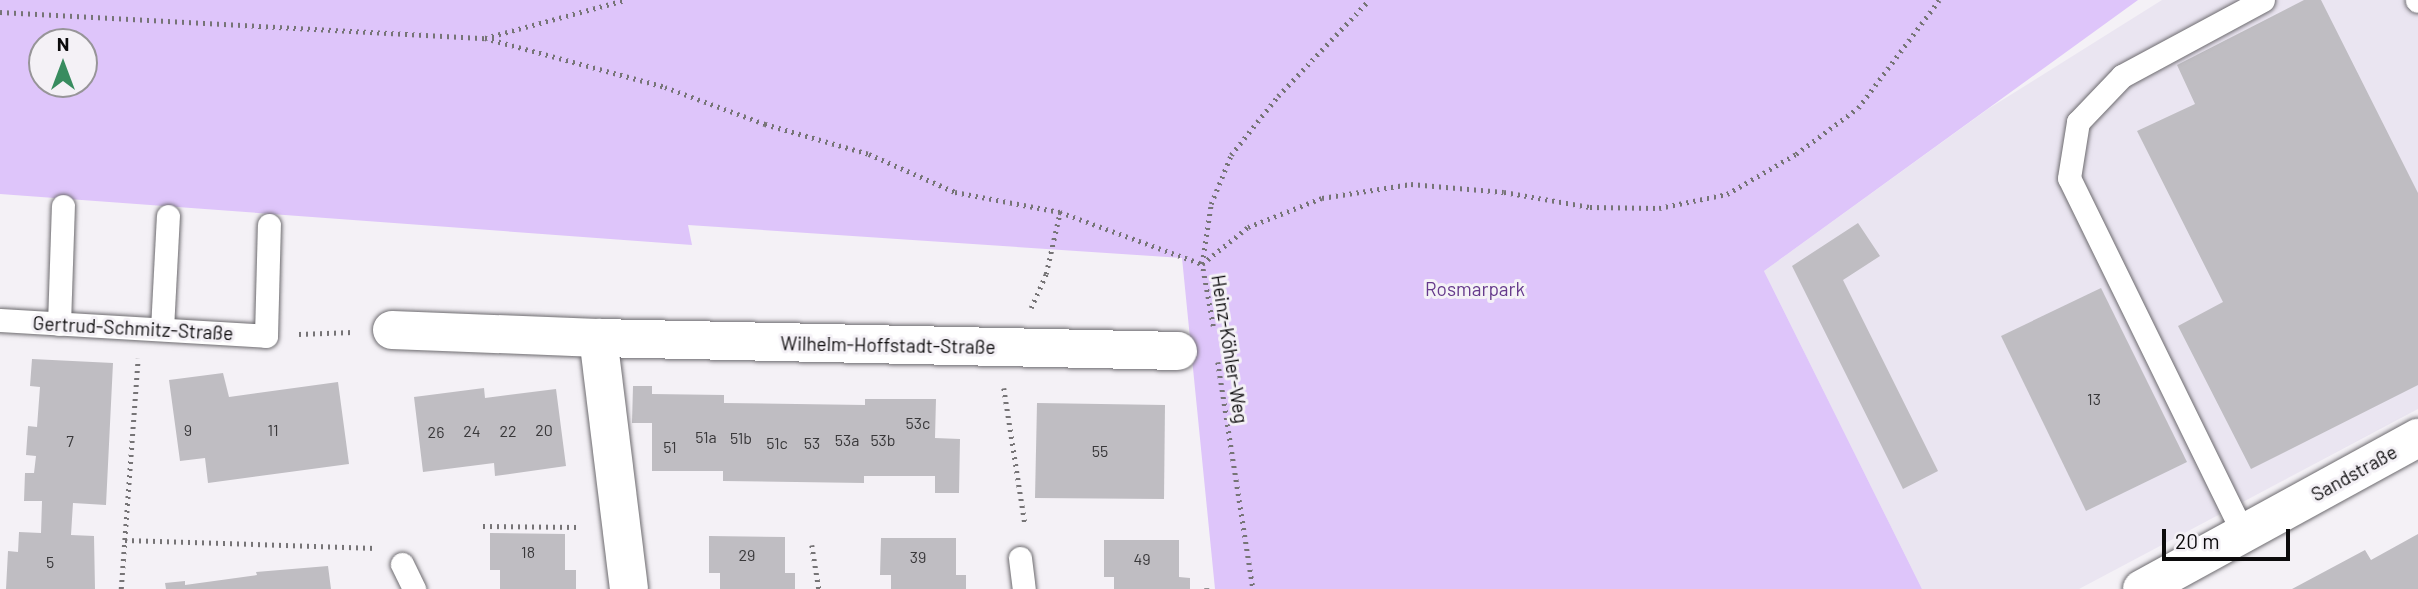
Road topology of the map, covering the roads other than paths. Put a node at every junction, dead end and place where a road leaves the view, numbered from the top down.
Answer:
1 (2263, 0) edge
2 (63, 206) dead end
3 (168, 216) dead end
4 (269, 225) dead end
5 (0, 320) edge
6 (59, 324) junction
7 (151, 329) junction
8 (392, 330) road end
9 (598, 338) junction
10 (1178, 351) dead end
11 (2418, 438) edge
12 (2243, 533) junction
13 (1020, 558) dead end
14 (402, 564) road end
15 (414, 589) edge
16 (629, 589) edge
17 (1024, 589) edge
18 (2142, 589) edge

1 - 12 lane
2 - 6 lane
3 - 7 lane
4 - 7 lane, Gertrud-Schmitz-Straße
5 - 6 lane, Gertrud-Schmitz-Straße
6 - 7 lane, Gertrud-Schmitz-Straße
8 - 9 street, Wilhelm-Hoffstadt-Straße
9 - 10 street, Wilhelm-Hoffstadt-Straße
9 - 16 street
11 - 12 street, Sandstraße
12 - 18 street, Sandstraße
13 - 17 lane
14 - 15 lane

